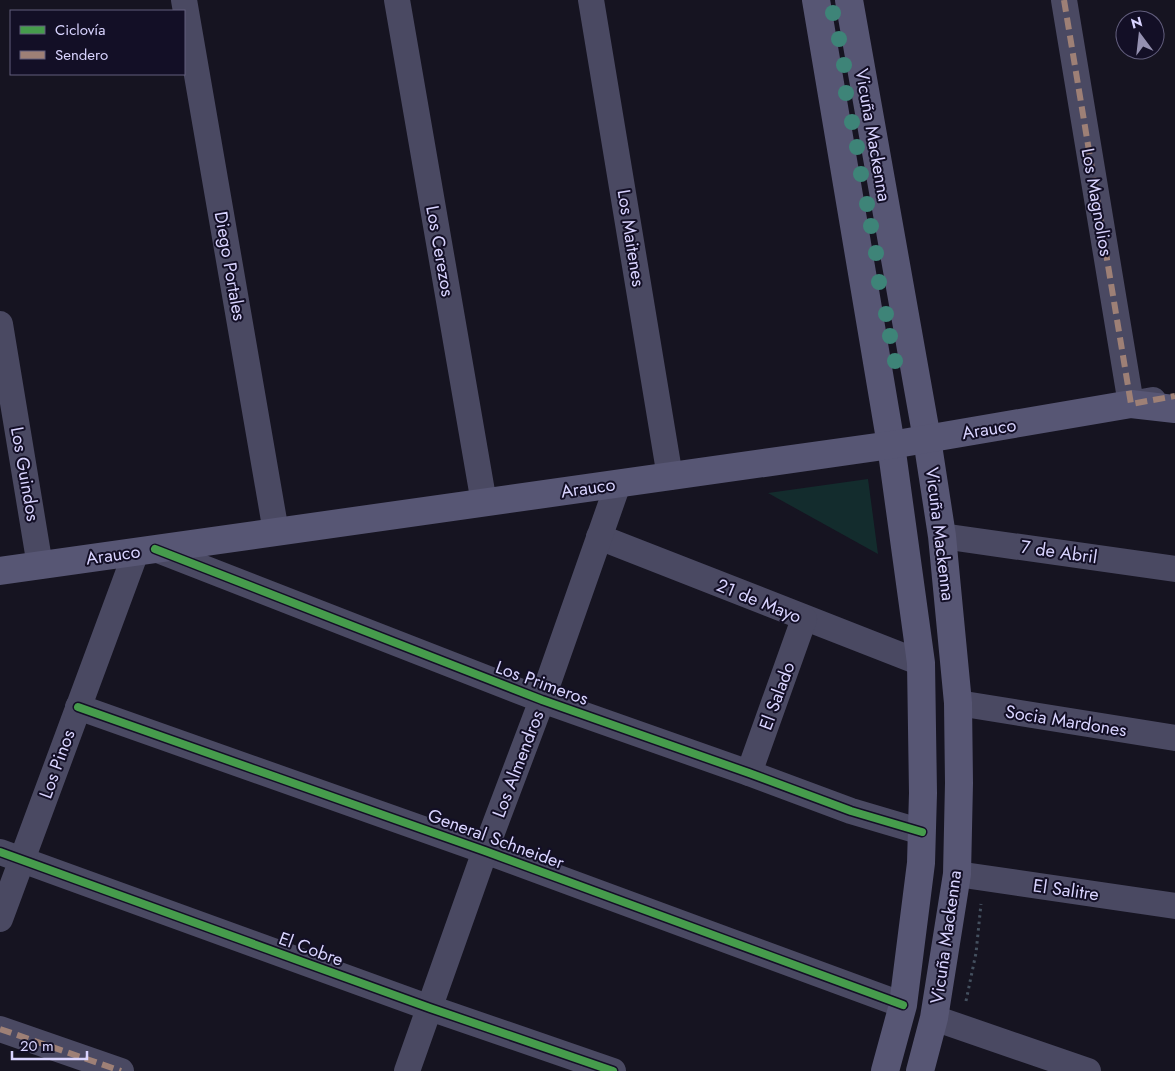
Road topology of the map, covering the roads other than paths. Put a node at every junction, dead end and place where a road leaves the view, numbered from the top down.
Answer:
1 (184, 0) edge
2 (397, 0) edge
3 (592, 0) edge
4 (816, 0) edge
5 (850, 0) edge
6 (1064, 0) edge
7 (0, 324) edge
8 (1175, 396) edge
9 (1131, 404) junction
10 (1175, 409) edge
11 (927, 439) junction
12 (891, 445) junction
13 (670, 476) junction
14 (618, 484) junction
15 (484, 503) junction
16 (276, 532) junction
17 (942, 536) junction
18 (598, 537) junction
19 (146, 551) junction
20 (40, 566) junction
21 (1175, 569) edge
22 (0, 571) edge
23 (804, 619) junction
24 (921, 663) junction
25 (542, 700) junction
26 (958, 703) junction
27 (78, 707) junction
28 (1175, 738) edge
29 (750, 773) junction
30 (922, 832) junction
31 (485, 850) junction
32 (11, 856) edge
33 (957, 874) junction
34 (1175, 906) edge
35 (0, 919) edge
36 (903, 1005) junction
37 (430, 1008) junction
38 (934, 1018) junction
39 (0, 1029) edge
40 (121, 1071) edge
41 (407, 1071) edge
42 (613, 1071) edge
43 (885, 1071) edge
44 (920, 1071) edge
45 (1088, 1071) edge

1 - 16 street, Diego Portales
2 - 15 street, Los Cerezos
3 - 13 street, Los Maitenes
4 - 12 main road, Vicuña Mackenna
5 - 11 main road, Vicuña Mackenna
6 - 9 street, Los Magnolios
7 - 20 street, Los Guindos
8 - 9 street
9 - 10 main road, Arauco
9 - 11 main road, Arauco
11 - 12 main road, Arauco
11 - 17 main road, Vicuña Mackenna
12 - 13 main road, Arauco
12 - 24 main road, Vicuña Mackenna
13 - 14 main road, Arauco
14 - 15 main road, Arauco
14 - 18 street, Los Almendros
15 - 16 main road, Arauco
16 - 19 main road, Arauco
17 - 21 street, 7 de Abril
17 - 26 main road, Vicuña Mackenna
18 - 23 street, 21 de Mayo
18 - 25 street, Los Almendros
19 - 20 main road, Arauco
19 - 25 street, Los Primeros
19 - 27 street, Los Pinos
20 - 22 main road, Arauco
23 - 24 street, 21 de Mayo
23 - 29 street, El Salado
24 - 30 main road, Vicuña Mackenna
25 - 29 street, Los Primeros
25 - 31 street, Los Almendros
26 - 28 street, Socia Mardones
26 - 33 main road, Vicuña Mackenna
27 - 31 street, General Schneider
27 - 32 street, Los Pinos
29 - 30 street, Los Primeros
30 - 36 main road, Vicuña Mackenna
31 - 36 street, General Schneider
31 - 37 street, Los Almendros
32 - 35 street, Los Pinos
32 - 37 street, El Cobre
33 - 34 street, El Salitre
33 - 38 main road, Vicuña Mackenna
36 - 43 main road, Vicuña Mackenna
37 - 41 street, Los Almendros
37 - 42 street, El Cobre
38 - 44 main road, Vicuña Mackenna
38 - 45 street
39 - 40 street

